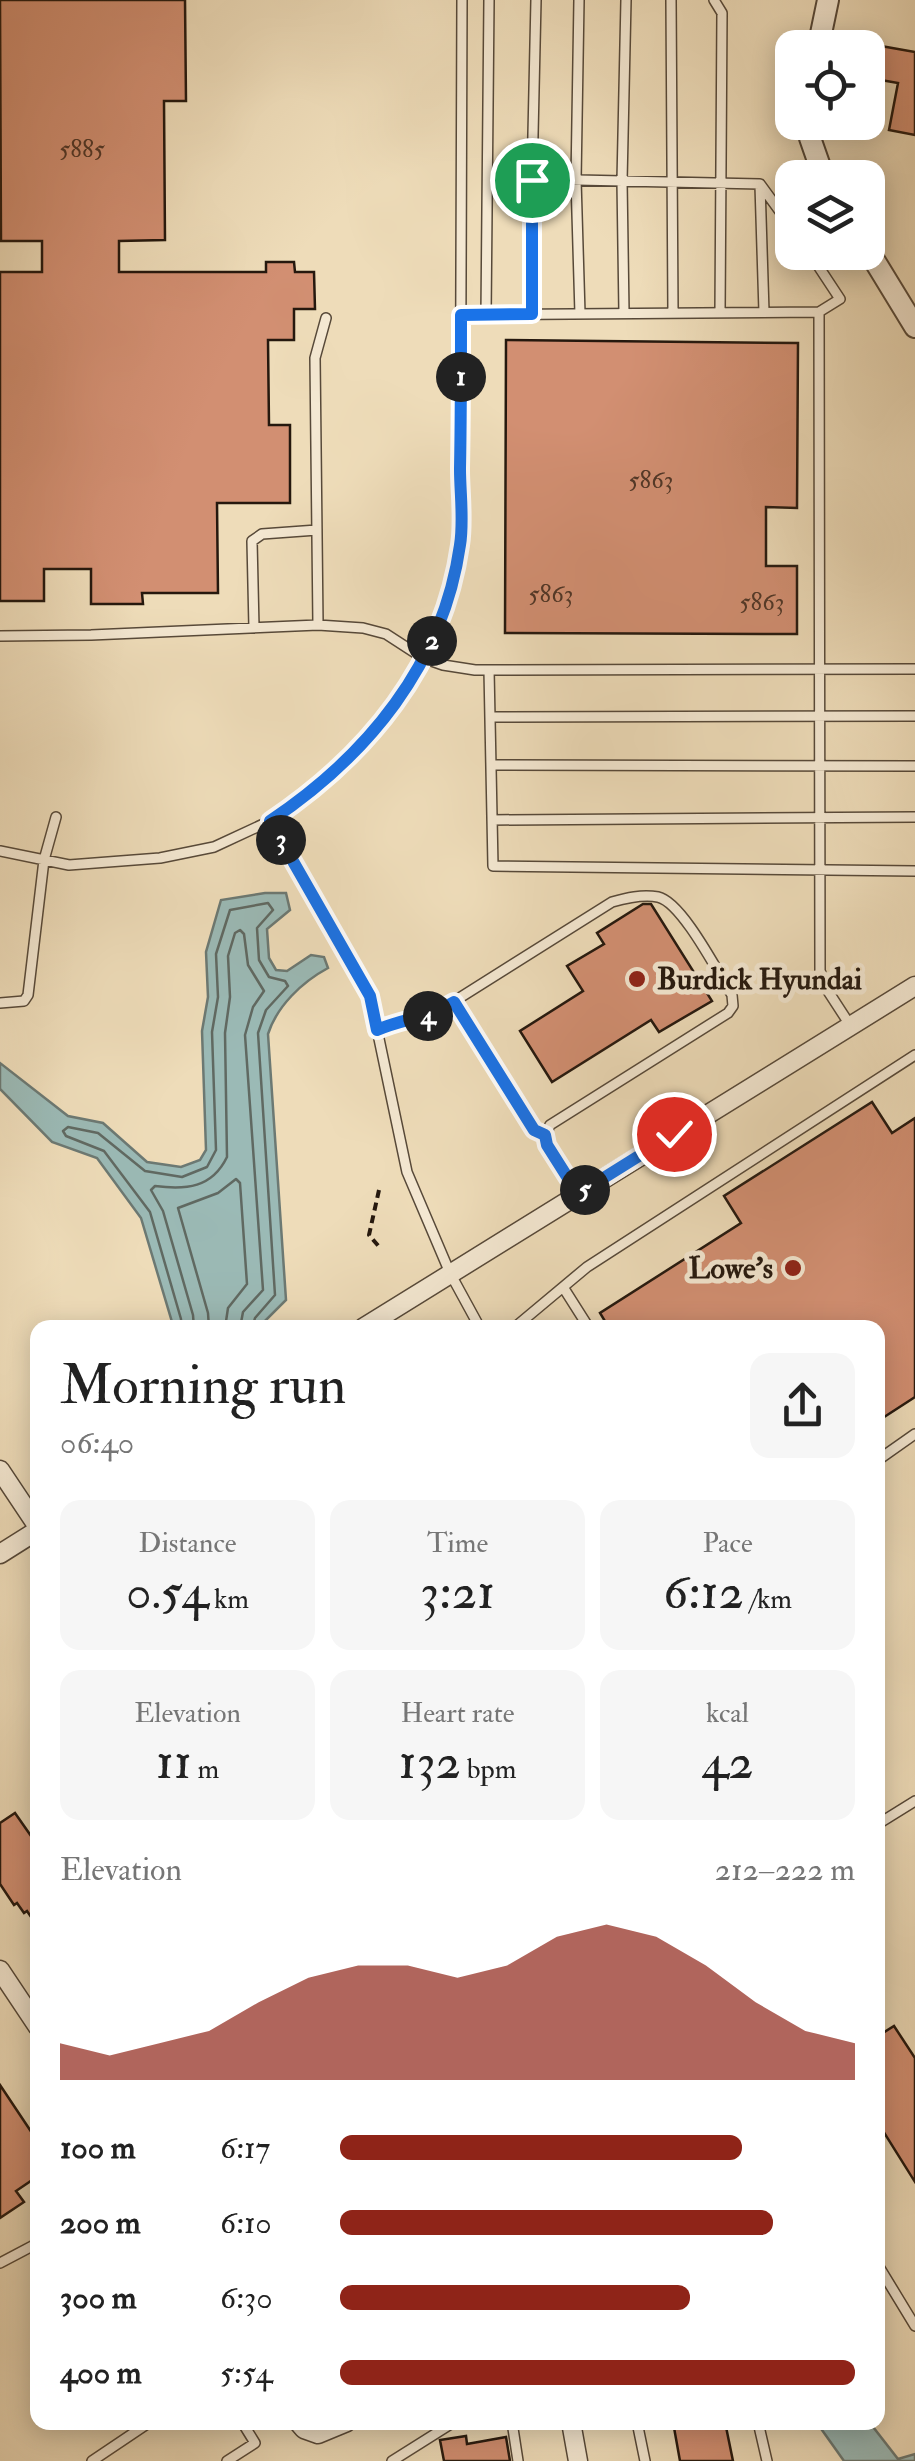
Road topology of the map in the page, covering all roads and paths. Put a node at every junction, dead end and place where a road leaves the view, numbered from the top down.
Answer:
1 (462, 0) edge
2 (490, 0) edge
3 (536, 0) edge
4 (579, 0) edge
5 (626, 0) edge
6 (671, 0) edge
7 (714, 0) edge
8 (828, 0) edge
9 (822, 30) edge
10 (532, 180) junction
11 (576, 180) junction
12 (622, 181) junction
13 (674, 182) junction
14 (719, 183) junction
15 (760, 184) junction
16 (775, 205) edge
17 (821, 270) edge
18 (880, 270) edge
19 (764, 312) junction
20 (819, 312) junction
21 (624, 313) junction
22 (673, 313) junction
23 (720, 313) junction
24 (486, 314) junction
25 (532, 314) junction
26 (580, 314) junction
27 (461, 315) junction
28 (326, 318) dead end
29 (915, 327) edge
30 (317, 530) junction
31 (318, 625) junction
32 (254, 628) junction
33 (0, 636) edge
34 (423, 658) junction
35 (915, 669) edge
36 (489, 670) junction
37 (820, 670) junction
38 (820, 716) junction
39 (915, 716) edge
40 (490, 717) junction
41 (491, 765) junction
42 (820, 766) junction
43 (915, 766) edge
44 (820, 816) junction
45 (56, 817) dead end
46 (915, 817) edge
47 (492, 820) junction
48 (270, 821) junction
49 (0, 851) edge
50 (44, 860) junction
51 (820, 870) junction
52 (915, 871) edge
53 (915, 986) edge
54 (454, 1002) junction
55 (0, 1003) edge
56 (850, 1025) junction
57 (377, 1030) junction
58 (915, 1055) edge
59 (545, 1135) junction
60 (379, 1190) dead end
61 (578, 1194) junction
62 (382, 1249) dead end
63 (450, 1273) junction
64 (563, 1287) junction
65 (376, 1320) edge
66 (476, 1320) edge
67 (524, 1320) edge
68 (585, 1320) edge
69 (915, 1434) edge
70 (885, 1455) edge
71 (0, 1470) edge
72 (30, 1516) edge
73 (30, 1533) edge
74 (0, 1554) edge
75 (915, 1801) edge
76 (885, 1820) edge
77 (0, 1970) edge
78 (30, 2015) edge
79 (30, 2247) edge
80 (0, 2263) edge
81 (885, 2277) edge
82 (915, 2326) edge
83 (138, 2430) edge
84 (247, 2430) edge
85 (441, 2430) edge
86 (513, 2430) edge
87 (574, 2430) edge
88 (639, 2430) edge
89 (760, 2430) edge
90 (92, 2461) edge
91 (228, 2461) edge
92 (392, 2461) edge
93 (518, 2461) edge
94 (578, 2461) edge
95 (645, 2461) edge
96 (767, 2461) edge

1 - 27 lane
2 - 24 lane
3 - 10 lane
4 - 11 lane
5 - 12 lane
6 - 13 lane
7 - 14 lane
8 - 9 street
10 - 11 lane
10 - 25 lane
11 - 12 lane
11 - 26 lane
12 - 13 lane
12 - 21 lane
13 - 14 lane
13 - 22 lane
14 - 15 lane
14 - 23 lane
15 - 16 lane
15 - 19 lane
17 - 20 lane
18 - 29 street
19 - 20 lane
19 - 23 lane
20 - 37 lane
21 - 22 lane
21 - 26 lane
22 - 23 lane
24 - 25 lane
24 - 27 lane
25 - 26 lane
27 - 34 lane
28 - 30 lane
30 - 31 lane
30 - 32 lane
31 - 32 lane
31 - 34 lane
32 - 33 lane
34 - 36 lane
34 - 48 lane
35 - 37 lane
36 - 37 lane
36 - 40 lane
37 - 38 lane
38 - 39 lane
38 - 40 lane
38 - 42 lane
40 - 41 lane
41 - 42 lane
41 - 47 lane
42 - 43 lane
42 - 44 lane
44 - 46 lane
44 - 47 lane
44 - 51 lane
45 - 50 lane
47 - 51 lane
48 - 50 lane
48 - 57 lane
49 - 50 lane
50 - 55 lane
51 - 52 lane
51 - 56 lane
53 - 56 street
54 - 57 lane
54 - 59 lane
54 - 59 lane
56 - 61 street
57 - 63 lane
58 - 64 lane
59 - 61 lane
60 - 62 path
61 - 63 street
63 - 65 street
63 - 66 lane
64 - 67 lane
64 - 68 lane
69 - 70 lane
71 - 72 street
73 - 74 street
75 - 76 lane
77 - 78 street
79 - 80 lane
81 - 82 lane
83 - 90 lane
84 - 91 lane
85 - 92 lane
86 - 93 lane
87 - 94 street
88 - 95 lane
89 - 96 lane

